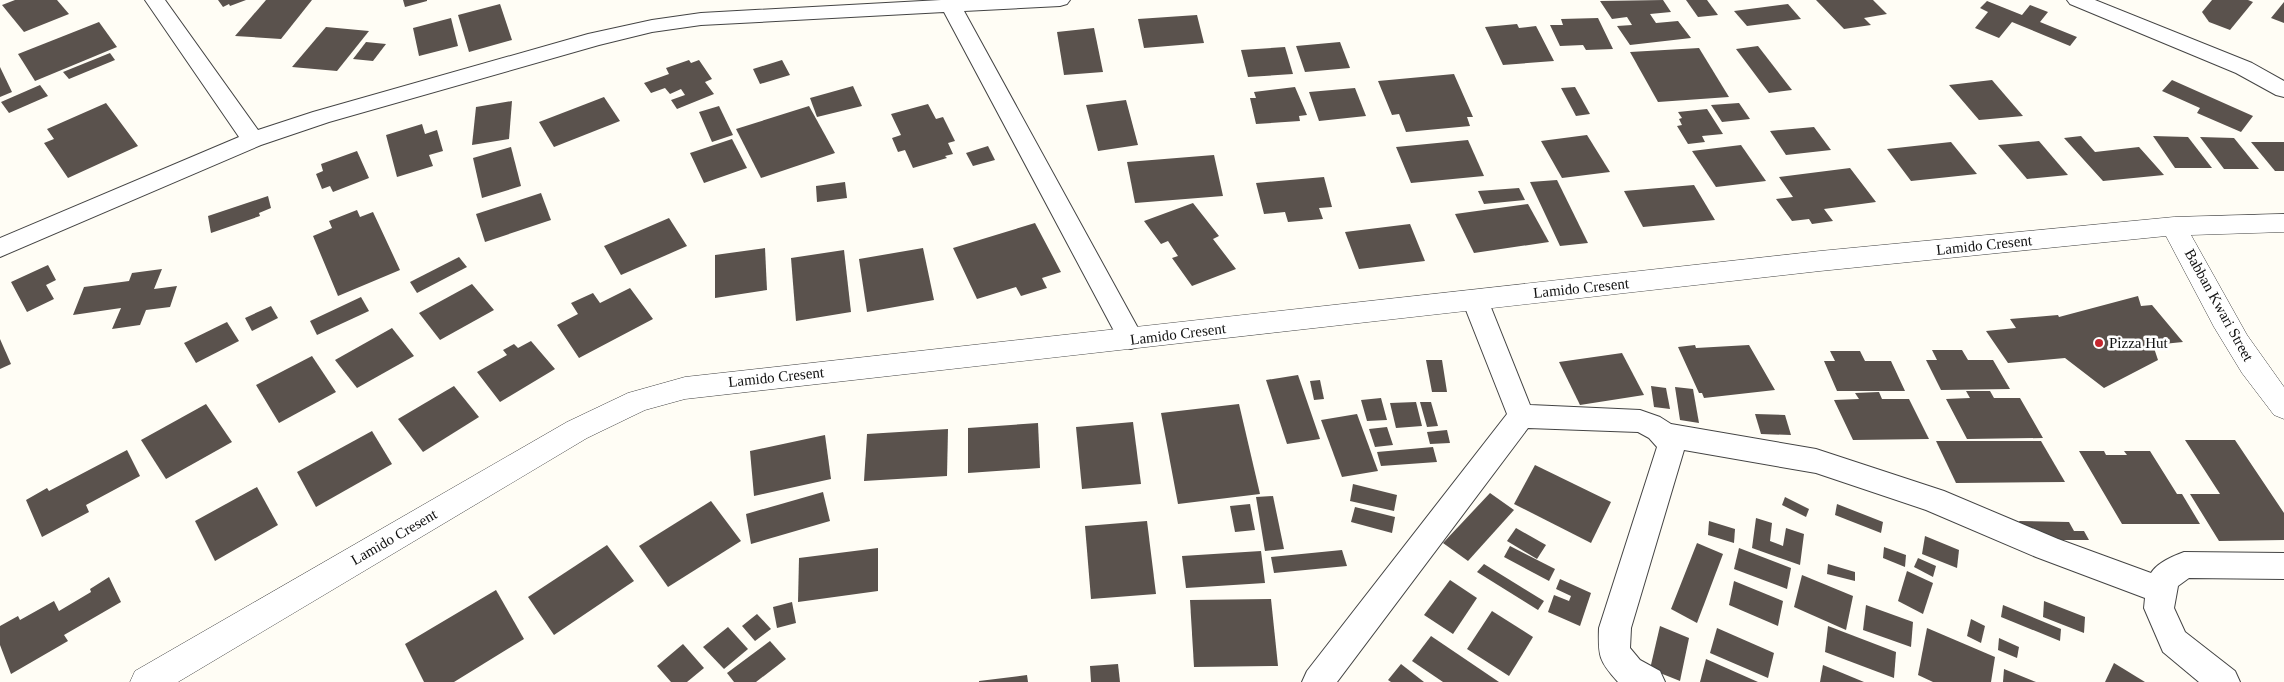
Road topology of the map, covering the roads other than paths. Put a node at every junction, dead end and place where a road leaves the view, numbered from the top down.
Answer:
1 (155, 0) edge
2 (1060, 0) edge
3 (2077, 0) edge
4 (950, 5) junction
5 (2284, 90) edge
6 (253, 140) junction
7 (2284, 223) edge
8 (2174, 226) junction
9 (0, 248) edge
10 (1475, 300) junction
11 (1131, 339) junction
12 (2284, 407) edge
13 (1521, 416) junction
14 (1666, 435) junction
15 (2284, 566) edge
16 (2162, 591) junction
17 (147, 682) edge
18 (1318, 682) edge
19 (1649, 682) edge
20 (2224, 682) edge

1 - 6 street
2 - 4 street
3 - 5 street
4 - 6 street
4 - 11 street
6 - 9 street
7 - 8 street, Lamido Cresent
8 - 10 street, Lamido Cresent
8 - 12 street, Babban Kwari Street
10 - 11 street, Lamido Cresent
10 - 13 street
11 - 17 street, Lamido Cresent
13 - 14 street
13 - 18 street
14 - 16 street
14 - 19 street
15 - 16 street
16 - 20 street

